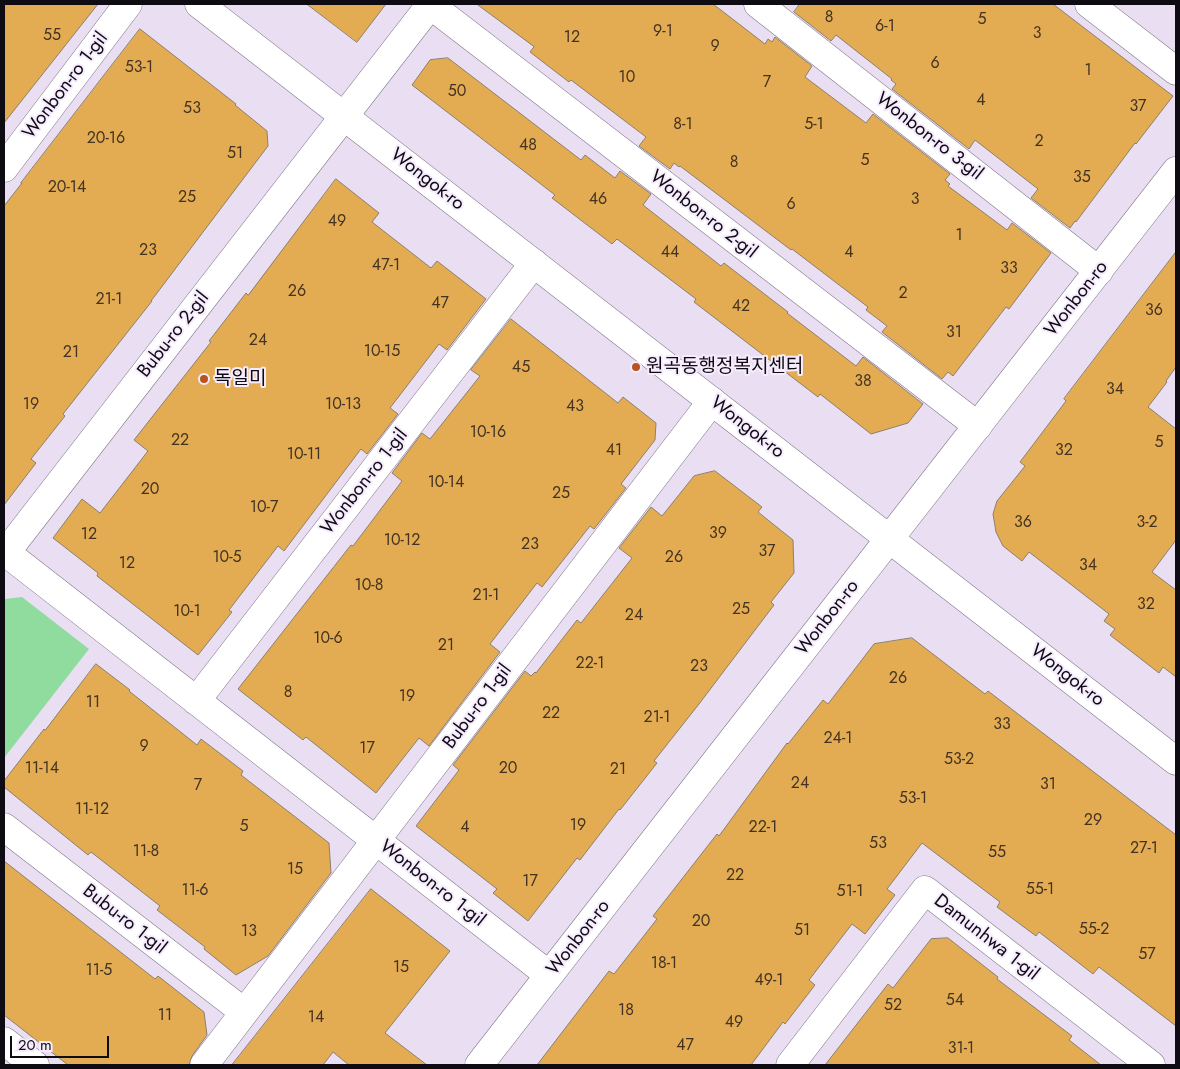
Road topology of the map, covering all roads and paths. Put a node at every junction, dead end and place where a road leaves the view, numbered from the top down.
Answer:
1 (128, 4) edge
2 (199, 4) edge
3 (430, 4) edge
4 (758, 4) edge
5 (1089, 4) edge
6 (1176, 71) edge
7 (344, 116) junction
8 (4, 168) edge
9 (1176, 172) edge
10 (534, 263) junction
11 (1099, 271) junction
12 (712, 401) junction
13 (978, 426) junction
14 (889, 539) junction
15 (4, 553) edge
16 (196, 701) junction
17 (1176, 761) edge
18 (4, 827) edge
19 (376, 841) junction
20 (549, 975) junction
21 (244, 1012) junction
22 (4, 1041) edge
23 (35, 1065) edge
24 (204, 1065) edge
25 (479, 1065) edge
26 (790, 1065) edge
27 (1151, 1065) edge

1 - 8 street, Wonbon-ro 1-gil
2 - 7 street, Wongok-ro
3 - 7 street, Bubu-ro 2-gil
3 - 13 street, Wonbon-ro 2-gil
4 - 11 street, Wonbon-ro 3-gil
5 - 6 street
7 - 10 street, Wongok-ro
7 - 15 street, Bubu-ro 2-gil
9 - 11 street, Wonbon-ro
10 - 12 street, Wongok-ro
10 - 16 street, Wonbon-ro 1-gil
11 - 13 street, Wonbon-ro
12 - 14 street, Wongok-ro
12 - 19 street, Bubu-ro 1-gil
13 - 14 street, Wonbon-ro
14 - 17 street, Wongok-ro
14 - 20 street, Wonbon-ro
15 - 16 street, Wonbon-ro 1-gil
16 - 19 street, Wonbon-ro 1-gil
18 - 21 street, Bubu-ro 1-gil
19 - 20 street, Wonbon-ro 1-gil
19 - 21 street, Bubu-ro 1-gil
20 - 25 street, Wonbon-ro
21 - 24 street, Bubu-ro 1-gil
22 - 23 street
26 - 27 street, Damunhwa 1-gil

